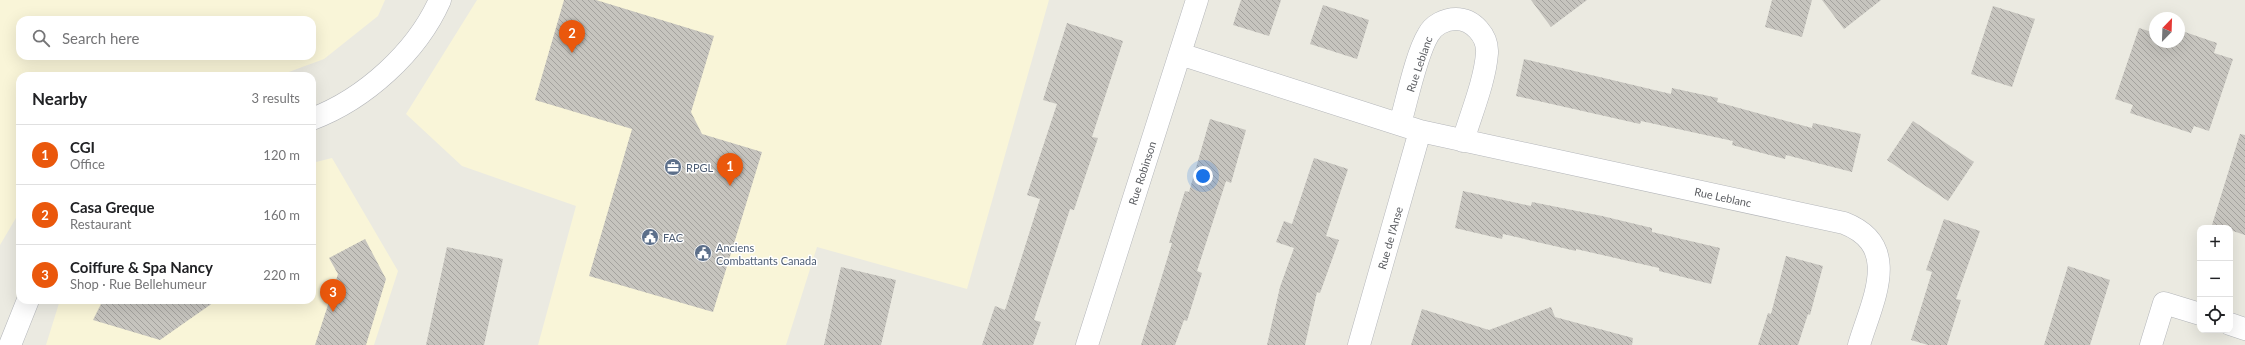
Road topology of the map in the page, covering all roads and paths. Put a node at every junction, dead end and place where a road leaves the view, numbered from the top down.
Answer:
1 (440, 0) edge
2 (1197, 0) edge
3 (1180, 54) junction
4 (316, 117) edge
5 (1400, 124) junction
6 (1420, 131) junction
7 (1463, 141) junction
8 (26, 304) edge
9 (2197, 313) edge
10 (2233, 325) edge
11 (2245, 329) edge
12 (10, 345) edge
13 (1086, 345) edge
14 (1359, 345) edge
15 (1859, 345) edge
16 (2151, 345) edge

1 - 4 street
2 - 3 street, Rue Robinson
3 - 5 street, Rue Leblanc
3 - 13 street, Rue Robinson
5 - 6 street, Rue Leblanc
5 - 7 street, Rue Leblanc
6 - 7 street, Rue Leblanc
6 - 14 street, Rue de l'Anse
7 - 15 street, Rue Leblanc
8 - 12 street
9 - 16 street
10 - 11 street

